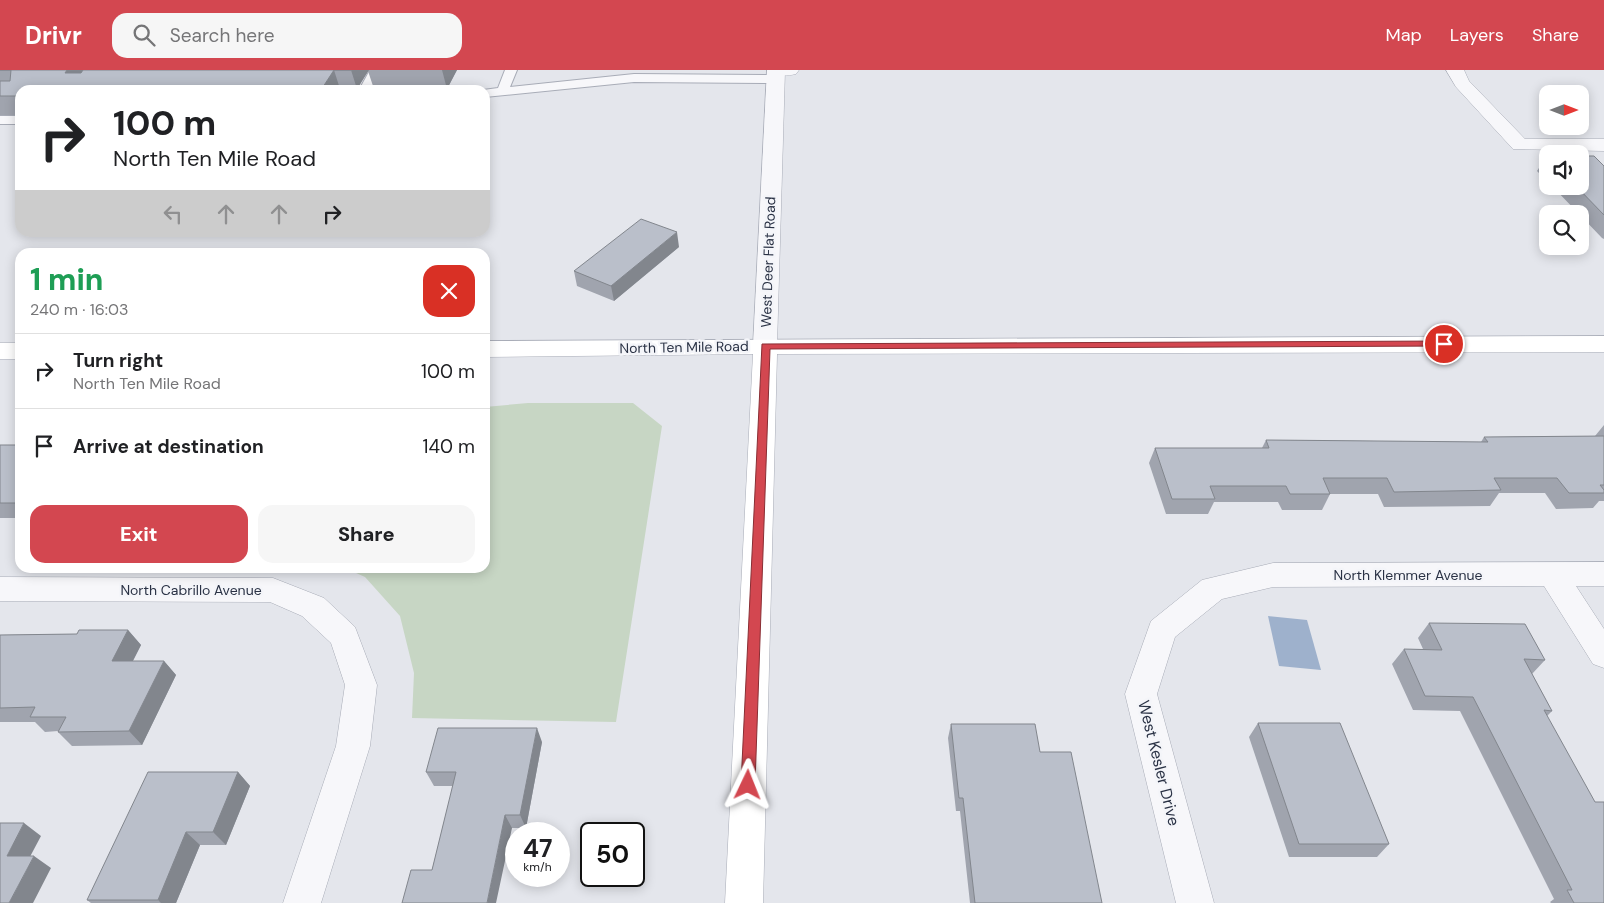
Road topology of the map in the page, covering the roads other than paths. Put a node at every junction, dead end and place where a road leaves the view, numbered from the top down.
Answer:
1 (376, 70) edge
2 (511, 70) edge
3 (1455, 70) edge
4 (780, 73) edge
5 (368, 85) edge
6 (502, 92) junction
7 (490, 93) edge
8 (0, 120) edge
9 (15, 120) edge
10 (1604, 145) edge
11 (1604, 344) edge
12 (765, 346) junction
13 (490, 349) edge
14 (0, 351) edge
15 (15, 351) edge
16 (1552, 574) junction
17 (1604, 574) edge
18 (0, 589) edge
19 (1213, 589) joint
20 (1604, 655) edge
21 (302, 903) edge
22 (744, 903) edge
23 (1195, 903) edge

1 - 5 lane
2 - 6 lane
3 - 10 street
4 - 6 lane
4 - 12 street, West Deer Flat Road
6 - 7 lane
8 - 9 lane
11 - 12 main road, North Ten Mile Road
12 - 13 main road, North Ten Mile Road
12 - 22 main road, West Deer Flat Road
14 - 15 main road
16 - 17 street, North Klemmer Avenue
16 - 19 street, North Klemmer Avenue
16 - 20 street
18 - 21 street, North Cabrillo Avenue
19 - 23 street, West Kesler Drive

